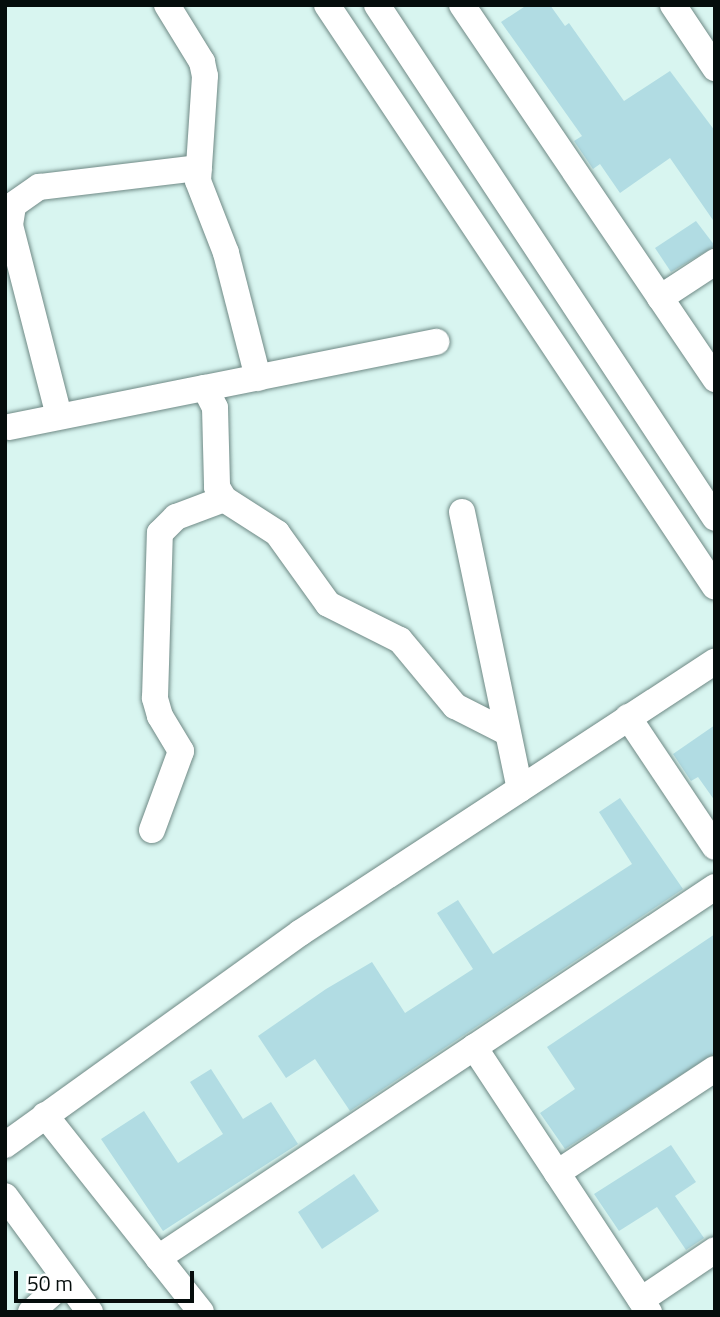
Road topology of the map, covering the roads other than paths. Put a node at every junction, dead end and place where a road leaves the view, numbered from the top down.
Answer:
1 (167, 5) edge
2 (327, 5) edge
3 (377, 5) edge
4 (462, 5) edge
5 (673, 5) edge
6 (715, 68) edge
7 (199, 168) junction
8 (715, 262) edge
9 (660, 298) junction
10 (436, 342) dead end
11 (258, 378) junction
12 (715, 379) edge
13 (205, 388) junction
14 (59, 416) junction
15 (9, 427) dead end
16 (224, 499) junction
17 (462, 512) dead end
18 (715, 518) edge
19 (715, 587) edge
20 (715, 660) edge
21 (628, 717) junction
22 (508, 733) junction
23 (520, 789) junction
24 (152, 830) dead end
25 (715, 847) edge
26 (715, 887) edge
27 (474, 1048) junction
28 (715, 1069) edge
29 (45, 1115) junction
30 (5, 1145) edge
31 (557, 1173) junction
32 (5, 1196) edge
33 (715, 1250) edge
34 (158, 1258) junction
35 (66, 1281) junction
36 (645, 1306) edge
37 (31, 1312) edge
38 (90, 1312) edge
39 (201, 1312) edge

1 - 7 street
2 - 19 street
3 - 18 street
4 - 9 street
5 - 6 street
7 - 11 street
7 - 14 street
8 - 9 street
9 - 12 street
10 - 11 street
11 - 13 street
13 - 14 street
13 - 16 street
14 - 15 street
16 - 22 street
16 - 24 street
17 - 22 street
20 - 21 street
21 - 23 street
21 - 25 street
22 - 23 street
23 - 29 street
26 - 27 street
27 - 31 street
27 - 34 street
28 - 31 street
29 - 30 street
29 - 34 street
31 - 36 street
32 - 35 street
33 - 36 street
34 - 39 street
35 - 37 street
35 - 38 street

